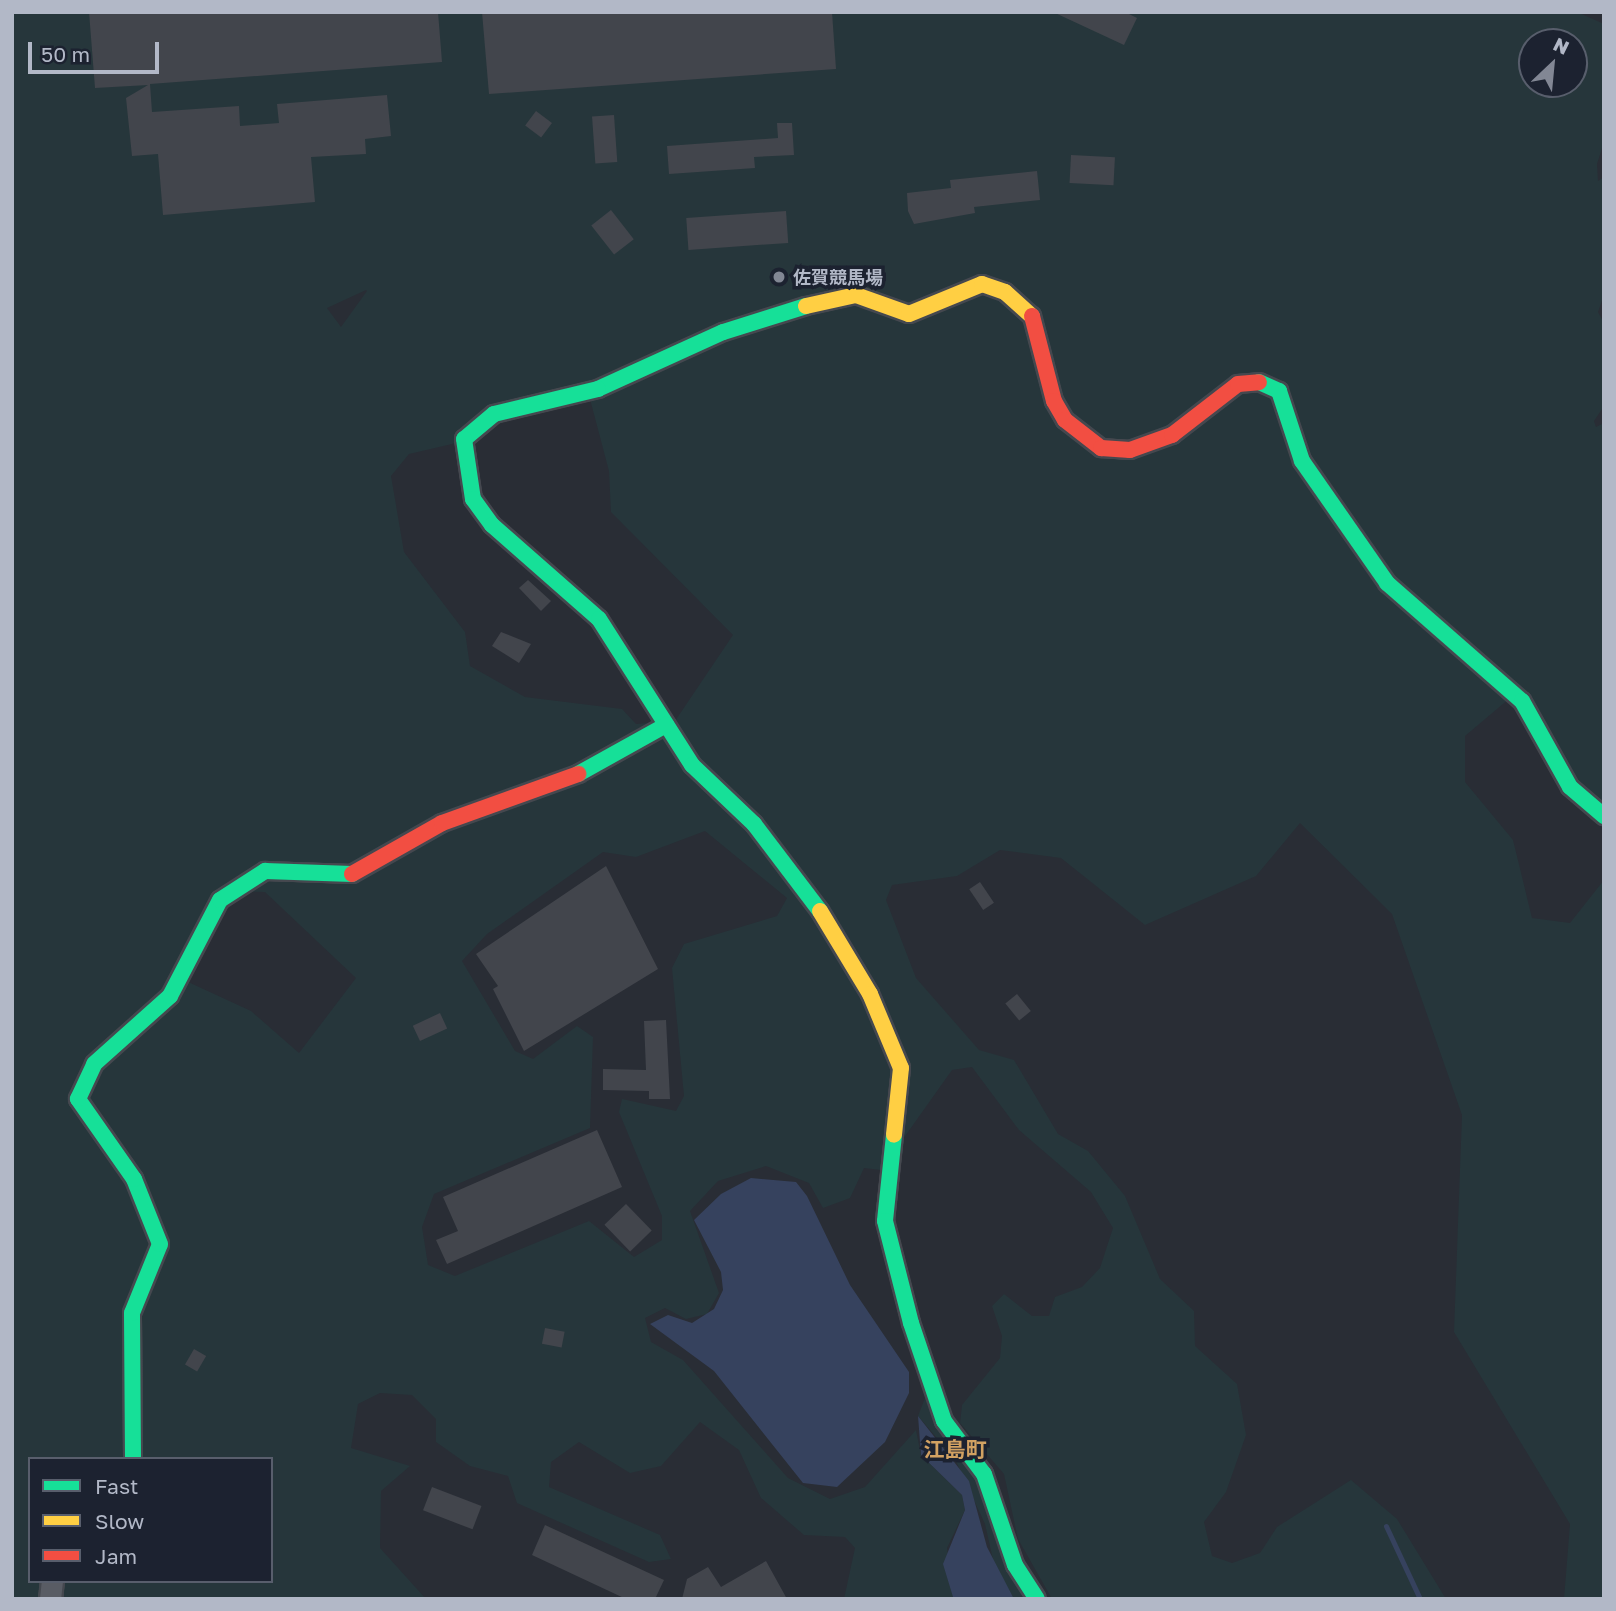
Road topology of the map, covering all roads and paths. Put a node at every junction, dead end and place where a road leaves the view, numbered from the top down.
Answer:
1 (666, 726) junction
2 (1604, 816) edge
3 (133, 1457) edge
4 (1037, 1599) edge

1 - 2 street
1 - 3 street
1 - 4 street

